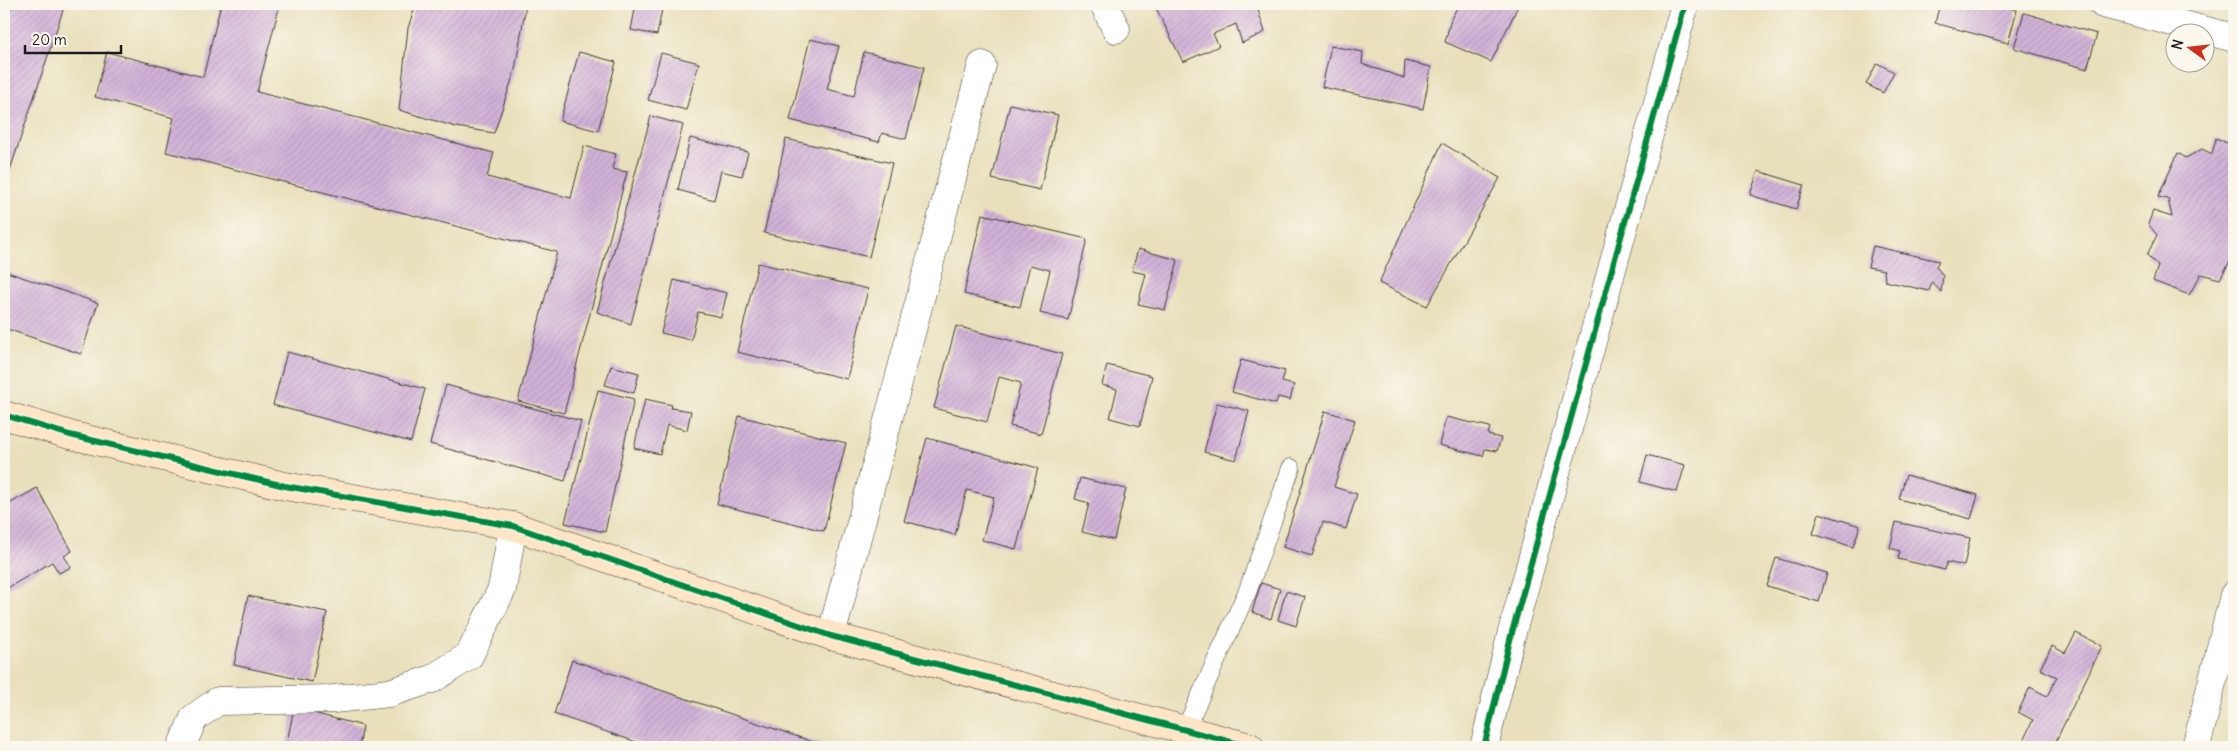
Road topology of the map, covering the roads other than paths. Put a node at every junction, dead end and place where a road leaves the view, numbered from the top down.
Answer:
1 (1104, 4) edge
2 (1685, 4) edge
3 (2103, 4) edge
4 (1116, 29) dead end
5 (2234, 38) edge
6 (982, 65) dead end
7 (4, 415) edge
8 (1291, 468) dead end
9 (514, 526) junction
10 (2234, 595) edge
11 (831, 636) junction
12 (1200, 738) edge
13 (182, 747) edge
14 (1250, 747) edge
15 (1484, 747) edge
16 (2196, 747) edge

1 - 4 street
2 - 15 street
3 - 5 street
6 - 11 street
7 - 9 street
8 - 12 lane
9 - 11 street
9 - 13 street
10 - 16 street
11 - 12 street
12 - 14 street

